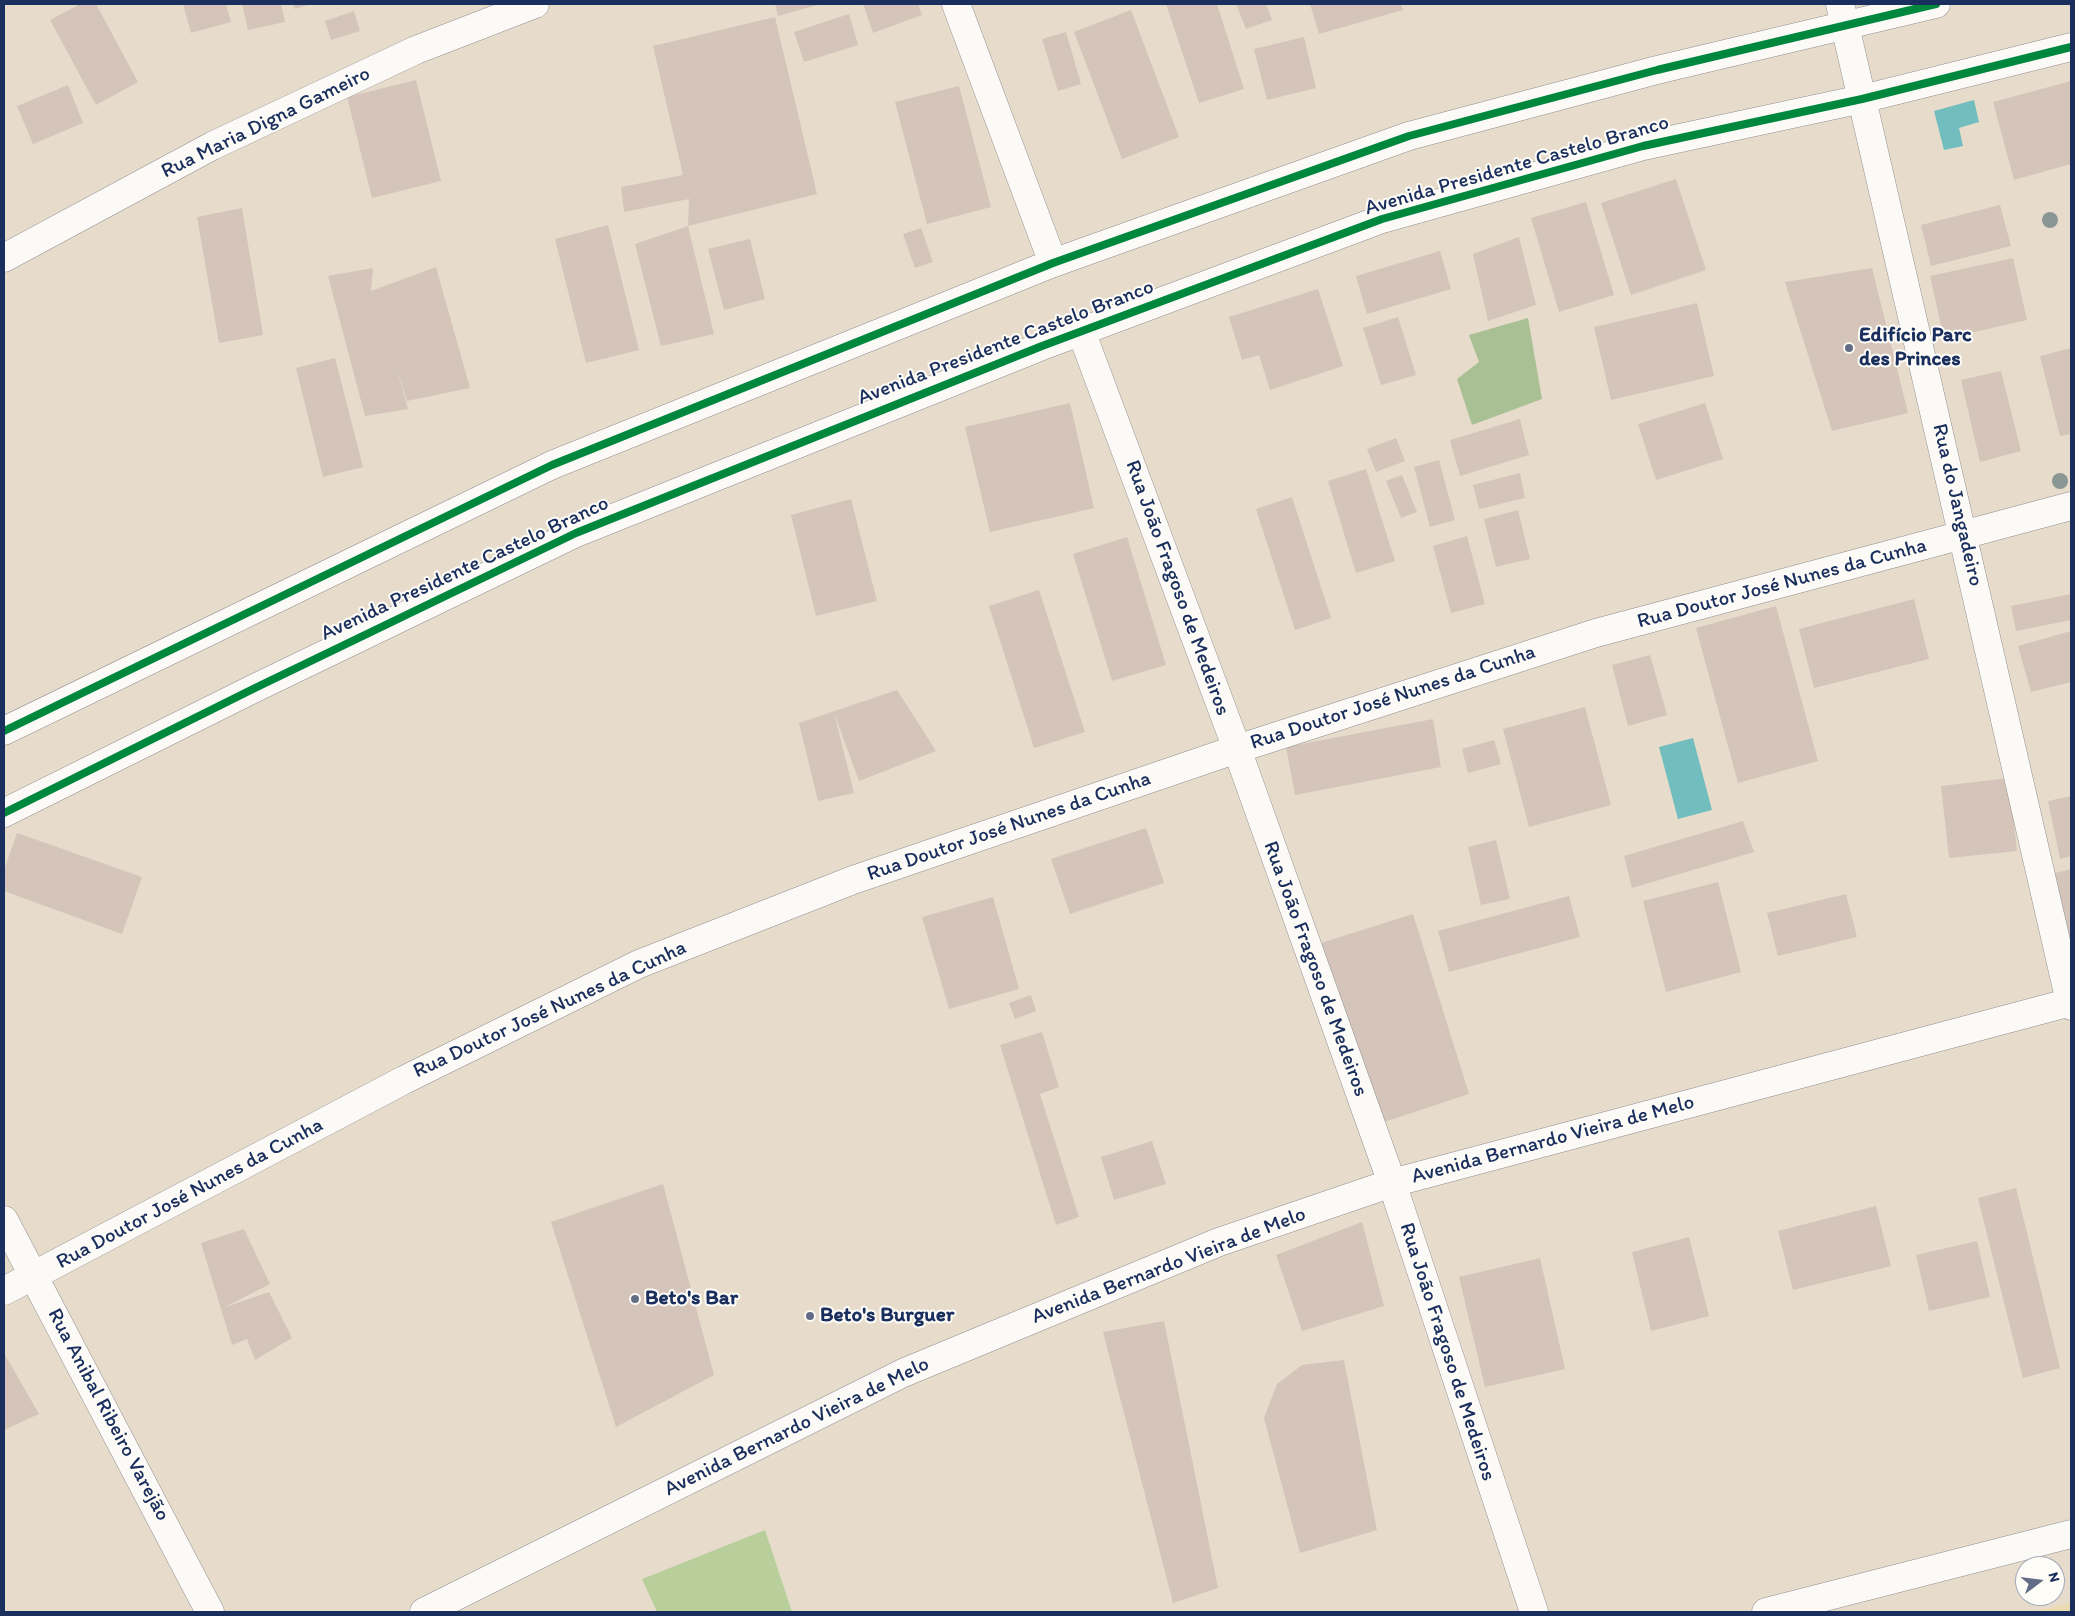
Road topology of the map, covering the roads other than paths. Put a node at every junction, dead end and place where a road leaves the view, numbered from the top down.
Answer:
1 (535, 4) edge
2 (956, 4) edge
3 (1936, 4) edge
4 (1843, 14) edge
5 (2071, 47) edge
6 (1862, 99) junction
7 (4, 258) edge
8 (1053, 263) junction
9 (1081, 331) junction
10 (2071, 506) edge
11 (1964, 535) junction
12 (4, 731) edge
13 (1237, 749) junction
14 (4, 813) edge
15 (2071, 1003) edge
16 (1392, 1183) junction
17 (4, 1220) edge
18 (35, 1276) junction
19 (4, 1291) edge
20 (2071, 1534) edge
21 (210, 1612) edge
22 (424, 1612) edge
23 (1534, 1612) edge
24 (1766, 1612) edge

1 - 7 street, Rua Maria Digna Gameiro
2 - 8 street
3 - 4 street
4 - 6 street, Rua do Jangadeiro
4 - 8 street
5 - 6 street, Avenida Presidente Castelo Branco
6 - 9 street, Avenida Presidente Castelo Branco
6 - 11 street, Rua do Jangadeiro
8 - 12 street
9 - 13 street, Rua João Fragoso de Medeiros
9 - 14 street, Avenida Presidente Castelo Branco
10 - 11 street, Rua Doutor José Nunes da Cunha
11 - 13 street, Rua Doutor José Nunes da Cunha
11 - 15 street, Rua do Jangadeiro
13 - 16 street, Rua João Fragoso de Medeiros
13 - 18 street, Rua Doutor José Nunes da Cunha
15 - 16 street, Avenida Bernardo Vieira de Melo
16 - 22 street, Avenida Bernardo Vieira de Melo
16 - 23 street, Rua João Fragoso de Medeiros
17 - 18 street, Rua Anibal Ribeiro Varejão
18 - 19 street, Rua Doutor José Nunes da Cunha
18 - 21 street, Rua Anibal Ribeiro Varejão
20 - 24 street

